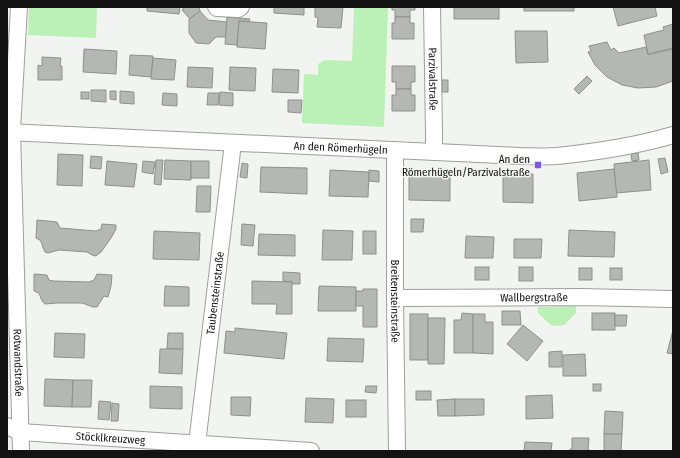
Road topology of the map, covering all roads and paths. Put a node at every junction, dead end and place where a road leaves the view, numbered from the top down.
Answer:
1 (19, 7) edge
2 (216, 7) edge
3 (241, 7) edge
4 (432, 7) edge
5 (10, 132) edge
6 (673, 135) edge
7 (233, 143) junction
8 (395, 150) junction
9 (434, 152) junction
10 (395, 298) junction
11 (673, 300) edge
12 (13, 429) edge
13 (197, 444) junction
14 (21, 451) edge
15 (311, 451) edge
16 (397, 451) edge

1 - 5 street, Rotwandstraße
2 - 3 street
4 - 9 street, Parzivalstraße
5 - 7 street, An den Römerhügeln
5 - 12 street, Rotwandstraße
6 - 9 street, An den Römerhügeln
7 - 8 street, An den Römerhügeln
7 - 13 street, Taubensteinstraße
8 - 9 street, An den Römerhügeln
8 - 10 street, Breitensteinstraße
10 - 11 street, Wallbergstraße
10 - 16 street, Breitensteinstraße
12 - 13 street, Stöcklkreuzweg
12 - 14 street, Rotwandstraße
13 - 15 street, Stöcklkreuzweg

